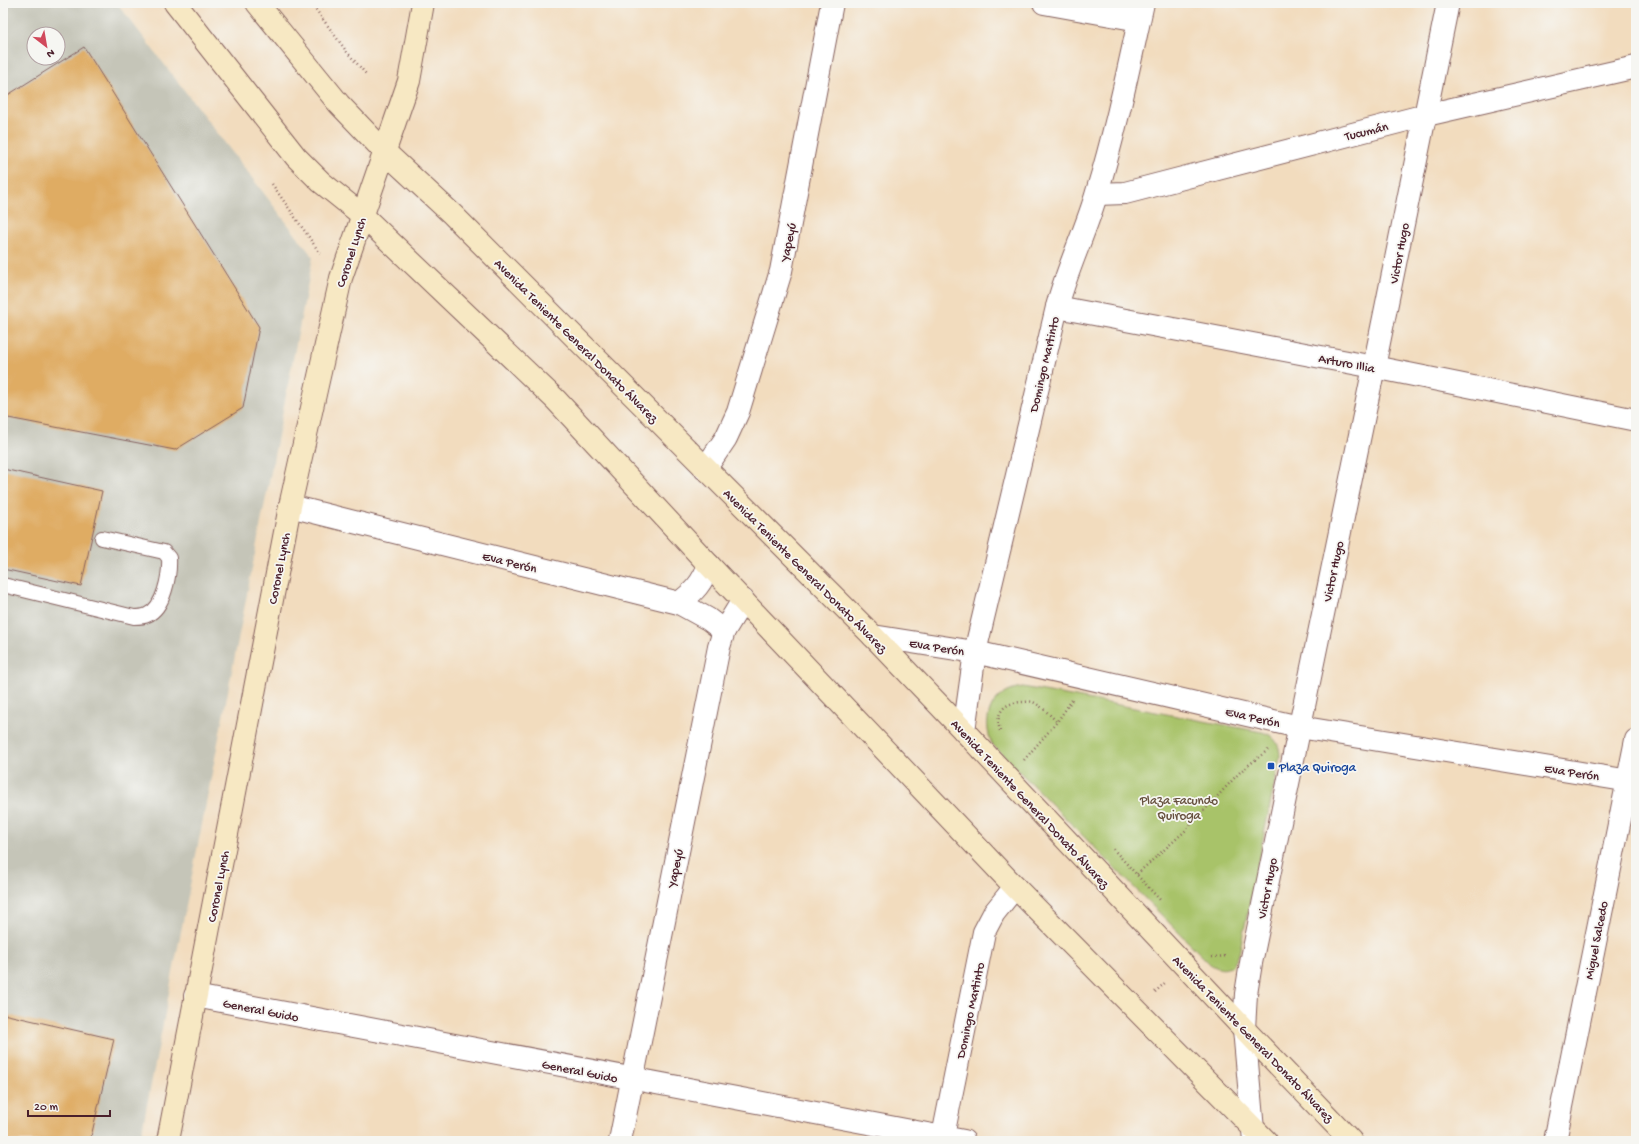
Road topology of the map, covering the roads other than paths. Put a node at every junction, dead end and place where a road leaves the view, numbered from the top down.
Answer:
1 (174, 3) edge
2 (257, 3) edge
3 (423, 3) edge
4 (832, 3) edge
5 (1044, 3) edge
6 (1448, 3) edge
7 (1141, 11) edge
8 (1636, 67) edge
9 (1426, 115) junction
10 (384, 151) junction
11 (1097, 194) junction
12 (362, 215) junction
13 (1057, 307) junction
14 (1374, 367) junction
15 (1636, 420) edge
16 (705, 469) junction
17 (290, 506) junction
18 (102, 538) dead end
19 (709, 565) junction
20 (3, 585) edge
21 (743, 600) junction
22 (679, 603) junction
23 (724, 631) junction
24 (872, 636) junction
25 (975, 652) junction
26 (1299, 727) junction
27 (964, 731) junction
28 (1636, 740) edge
29 (1632, 781) edge
30 (1015, 887) junction
31 (195, 996) junction
32 (1244, 1029) junction
33 (632, 1080) junction
34 (1258, 1136) edge
35 (942, 1139) edge
36 (168, 1141) edge
37 (620, 1141) edge
38 (964, 1141) edge
39 (1351, 1141) edge
40 (1555, 1141) edge

1 - 12 main road
2 - 10 main road, Avenida Teniente General Donato Álvarez
3 - 10 main road, Coronel Lynch
4 - 16 street, Yapeyú
5 - 7 street
6 - 9 street, Victor Hugo
7 - 11 street, Domingo Martinto
8 - 9 street, Tucumán
9 - 11 street, Tucumán
9 - 14 street, Victor Hugo
10 - 12 main road, Coronel Lynch
10 - 16 main road, Avenida Teniente General Donato Álvarez
11 - 13 street, Domingo Martinto
12 - 17 main road, Coronel Lynch
12 - 19 main road
13 - 14 street, Arturo Illia
13 - 25 street, Domingo Martinto
14 - 15 street, Arturo Illia
14 - 26 street, Victor Hugo
16 - 24 main road, Avenida Teniente General Donato Álvarez
17 - 22 street, Eva Perón
17 - 31 main road, Coronel Lynch
18 - 20 lane
19 - 21 main road
19 - 22 street
21 - 23 street, Yapeyú
21 - 30 main road
22 - 23 street, Eva Perón
23 - 33 street, Yapeyú
24 - 25 street, Eva Perón
24 - 27 main road, Avenida Teniente General Donato Álvarez
25 - 26 street, Eva Perón
25 - 27 street, Domingo Martinto
26 - 29 street, Eva Perón
26 - 32 street, Victor Hugo
27 - 32 main road, Avenida Teniente General Donato Álvarez
28 - 29 street, Miguel Salcedo
29 - 40 street, Miguel Salcedo
30 - 34 main road
30 - 35 street, Domingo Martinto
31 - 33 street, General Guido
31 - 36 main road, Coronel Lynch
32 - 34 street, Victor Hugo
32 - 39 main road, Avenida Teniente General Donato Álvarez
33 - 35 street, General Guido
33 - 37 street, Yapeyú
35 - 38 street, General Guido

